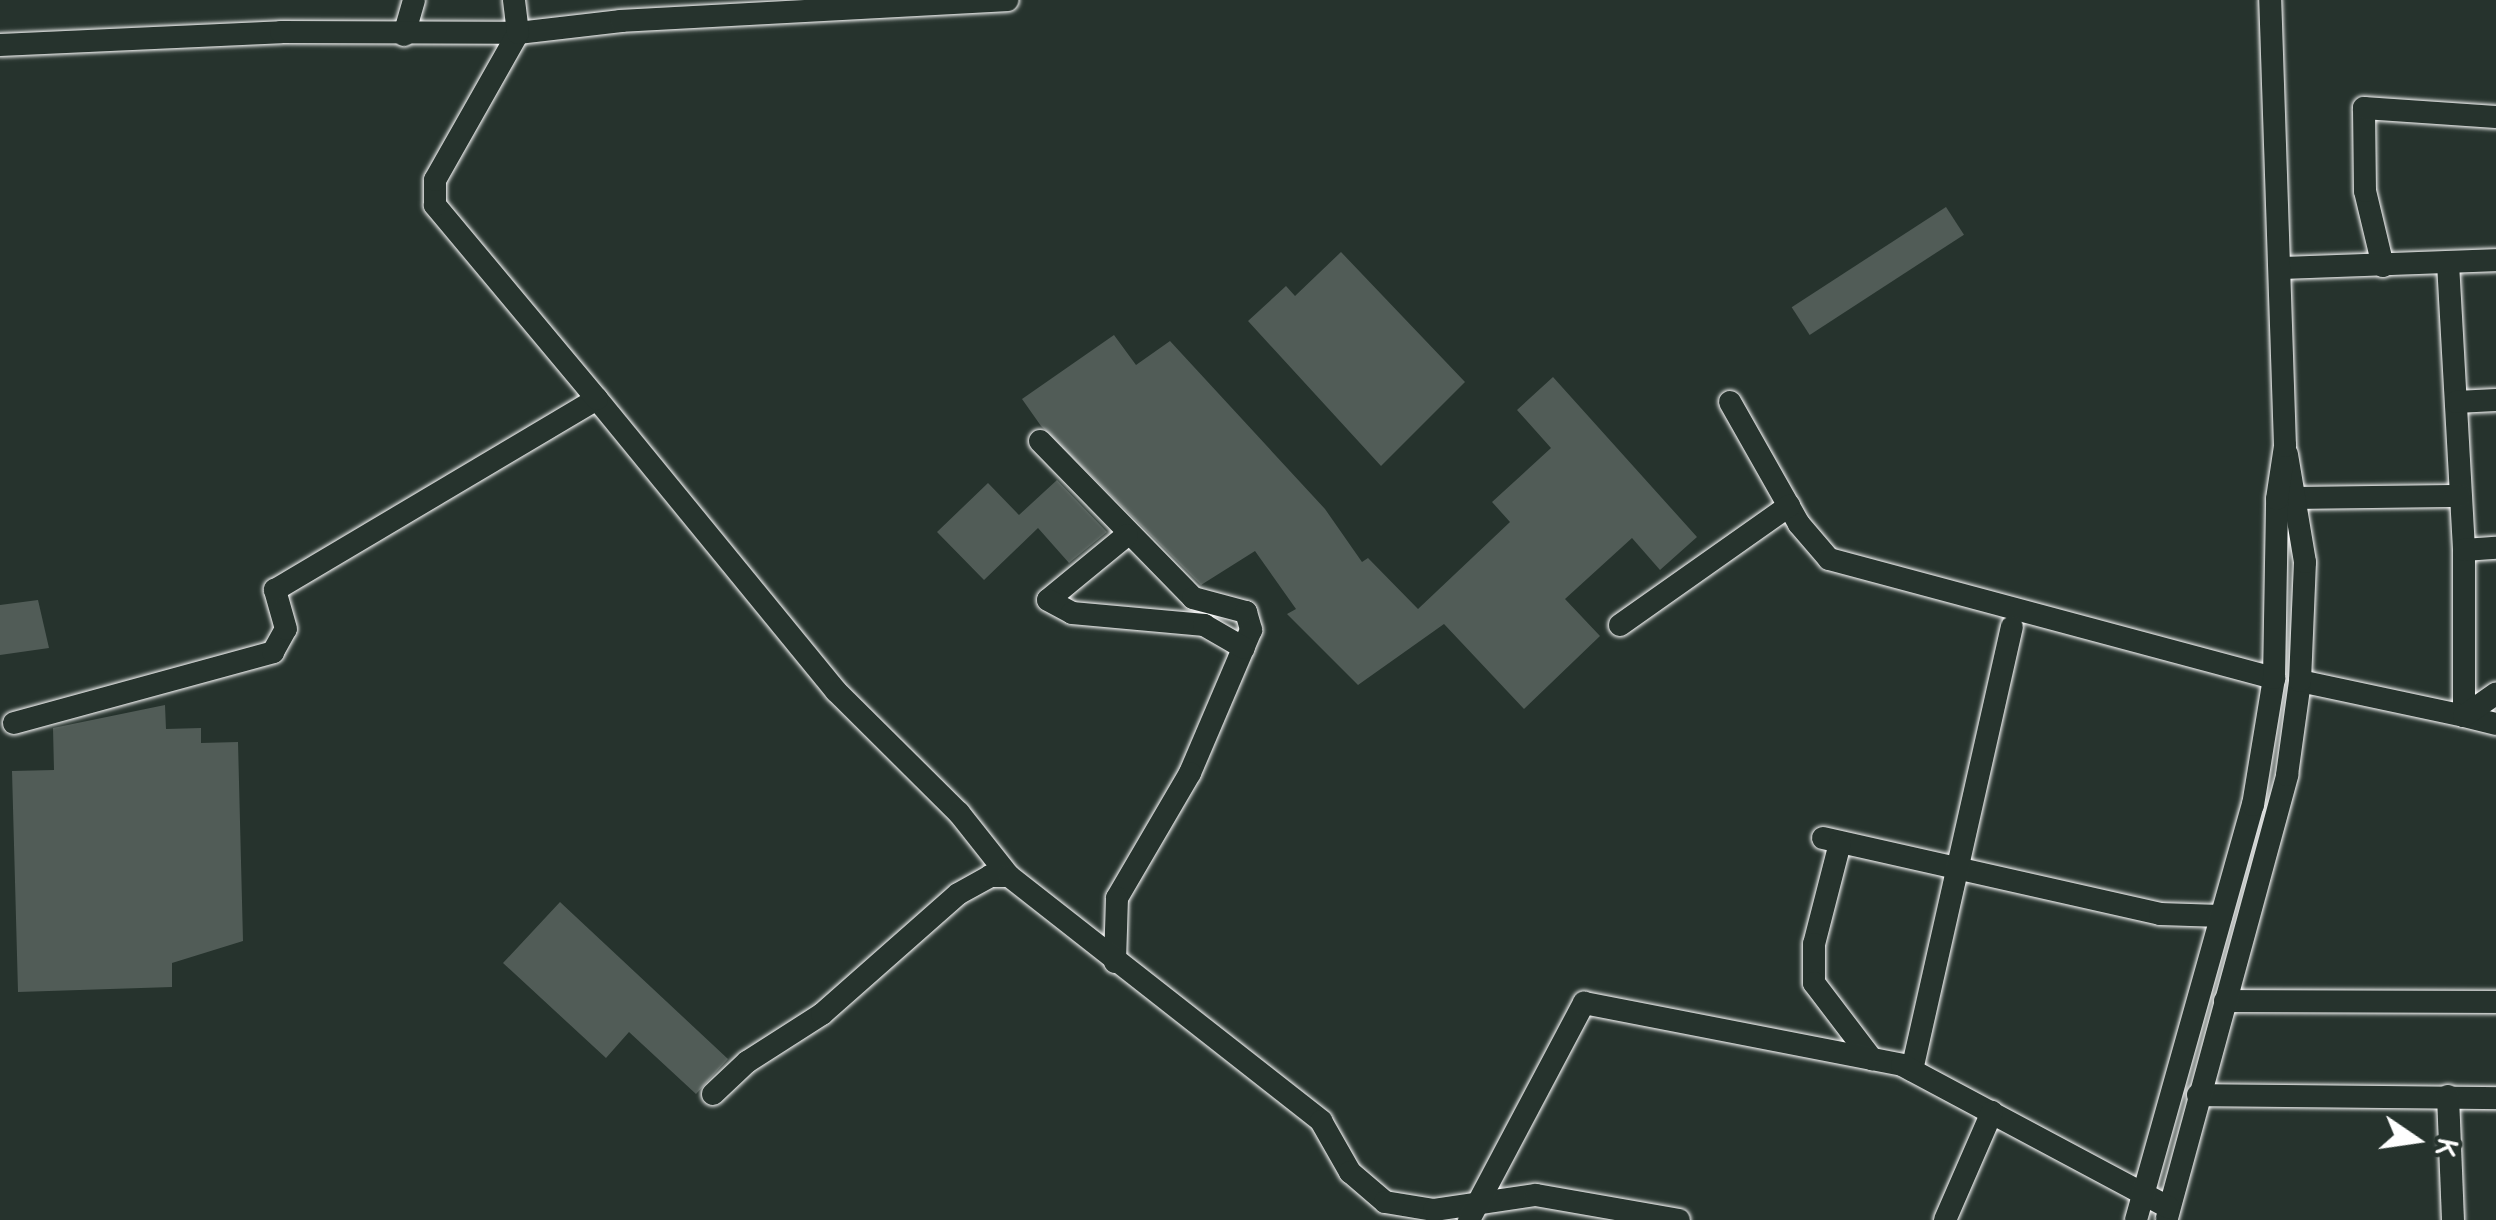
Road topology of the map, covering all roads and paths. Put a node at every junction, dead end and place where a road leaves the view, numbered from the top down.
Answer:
1 (414, 0) edge
2 (514, 0) edge
3 (1007, 0) edge
4 (2270, 0) edge
5 (518, 33) junction
6 (404, 35) junction
7 (0, 45) edge
8 (2496, 117) edge
9 (2496, 260) edge
10 (2448, 262) junction
11 (2383, 266) junction
12 (2280, 268) junction
13 (597, 399) junction
14 (2496, 400) edge
15 (1730, 402) dead end
16 (2456, 402) junction
17 (1040, 440) dead end
18 (2460, 496) junction
19 (2288, 498) junction
20 (1789, 506) junction
21 (1127, 535) junction
22 (2496, 548) edge
23 (2464, 550) junction
24 (1620, 625) dead end
25 (2012, 626) dead end
26 (1244, 648) junction
27 (2274, 678) junction
28 (2300, 682) junction
29 (2496, 694) edge
30 (2464, 716) junction
31 (14, 723) dead end
32 (2496, 724) edge
33 (1953, 872) junction
34 (1009, 876) junction
35 (2221, 916) junction
36 (1114, 962) junction
37 (2225, 1000) junction
38 (2496, 1002) edge
39 (1872, 1059) junction
40 (1912, 1070) junction
41 (713, 1094) dead end
42 (2198, 1095) junction
43 (2448, 1096) junction
44 (2496, 1098) edge
45 (1992, 1112) junction
46 (2140, 1192) junction
47 (1486, 1198) junction
48 (2167, 1214) edge
49 (1469, 1220) edge
50 (1680, 1220) edge
51 (1945, 1220) edge
52 (2136, 1220) edge
53 (2453, 1220) edge

1 - 6 street
2 - 5 street
3 - 5 street
4 - 12 street
5 - 6 street
5 - 13 street
6 - 7 street
8 - 11 street
9 - 10 street
10 - 11 street
10 - 16 street
11 - 12 street
12 - 19 street
13 - 31 street
13 - 34 street
14 - 16 street
15 - 20 street
16 - 18 street
17 - 21 street
18 - 19 street
18 - 23 street
19 - 27 street
19 - 28 street
20 - 24 street
20 - 27 street
21 - 26 street
21 - 26 street
22 - 23 street
23 - 30 street
25 - 33 street
26 - 36 street
27 - 35 street
28 - 30 street
28 - 37 street
29 - 30 street
30 - 32 street
33 - 35 street
33 - 39 street
33 - 40 street
34 - 36 street
34 - 41 street
35 - 46 street
36 - 47 street
37 - 38 street
37 - 42 street
39 - 40 street
39 - 47 street
40 - 45 street
42 - 43 street
42 - 48 street
43 - 44 street
43 - 53 street
45 - 46 street
45 - 51 street
46 - 48 street
46 - 52 street
47 - 49 street
47 - 50 street

